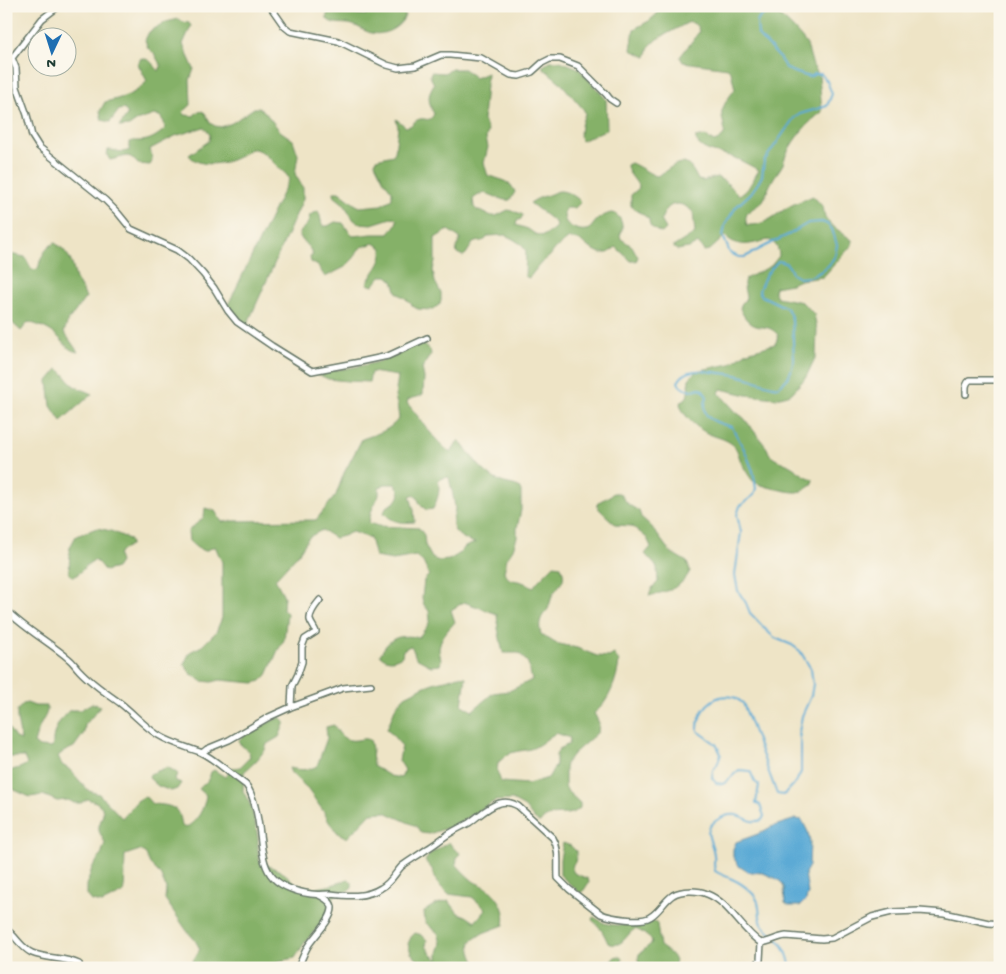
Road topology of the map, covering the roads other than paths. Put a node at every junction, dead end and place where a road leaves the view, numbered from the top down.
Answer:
1 (59, 6) edge
2 (270, 6) edge
3 (12, 58) junction
4 (6, 61) edge
5 (616, 103) dead end
6 (427, 338) dead end
7 (1000, 380) edge
8 (966, 394) dead end
9 (320, 600) dead end
10 (6, 610) edge
11 (371, 685) dead end
12 (290, 707) junction
13 (202, 753) junction
14 (318, 894) junction
15 (1000, 924) edge
16 (6, 929) edge
17 (761, 943) junction
18 (78, 964) dead end
19 (298, 968) edge
20 (752, 968) edge

1 - 3 street
2 - 5 street
3 - 4 street
3 - 6 street
7 - 8 street
9 - 12 street
10 - 13 street
11 - 12 street
12 - 13 street
13 - 14 street
14 - 17 street
14 - 19 street
15 - 17 street
16 - 18 street
17 - 20 street

